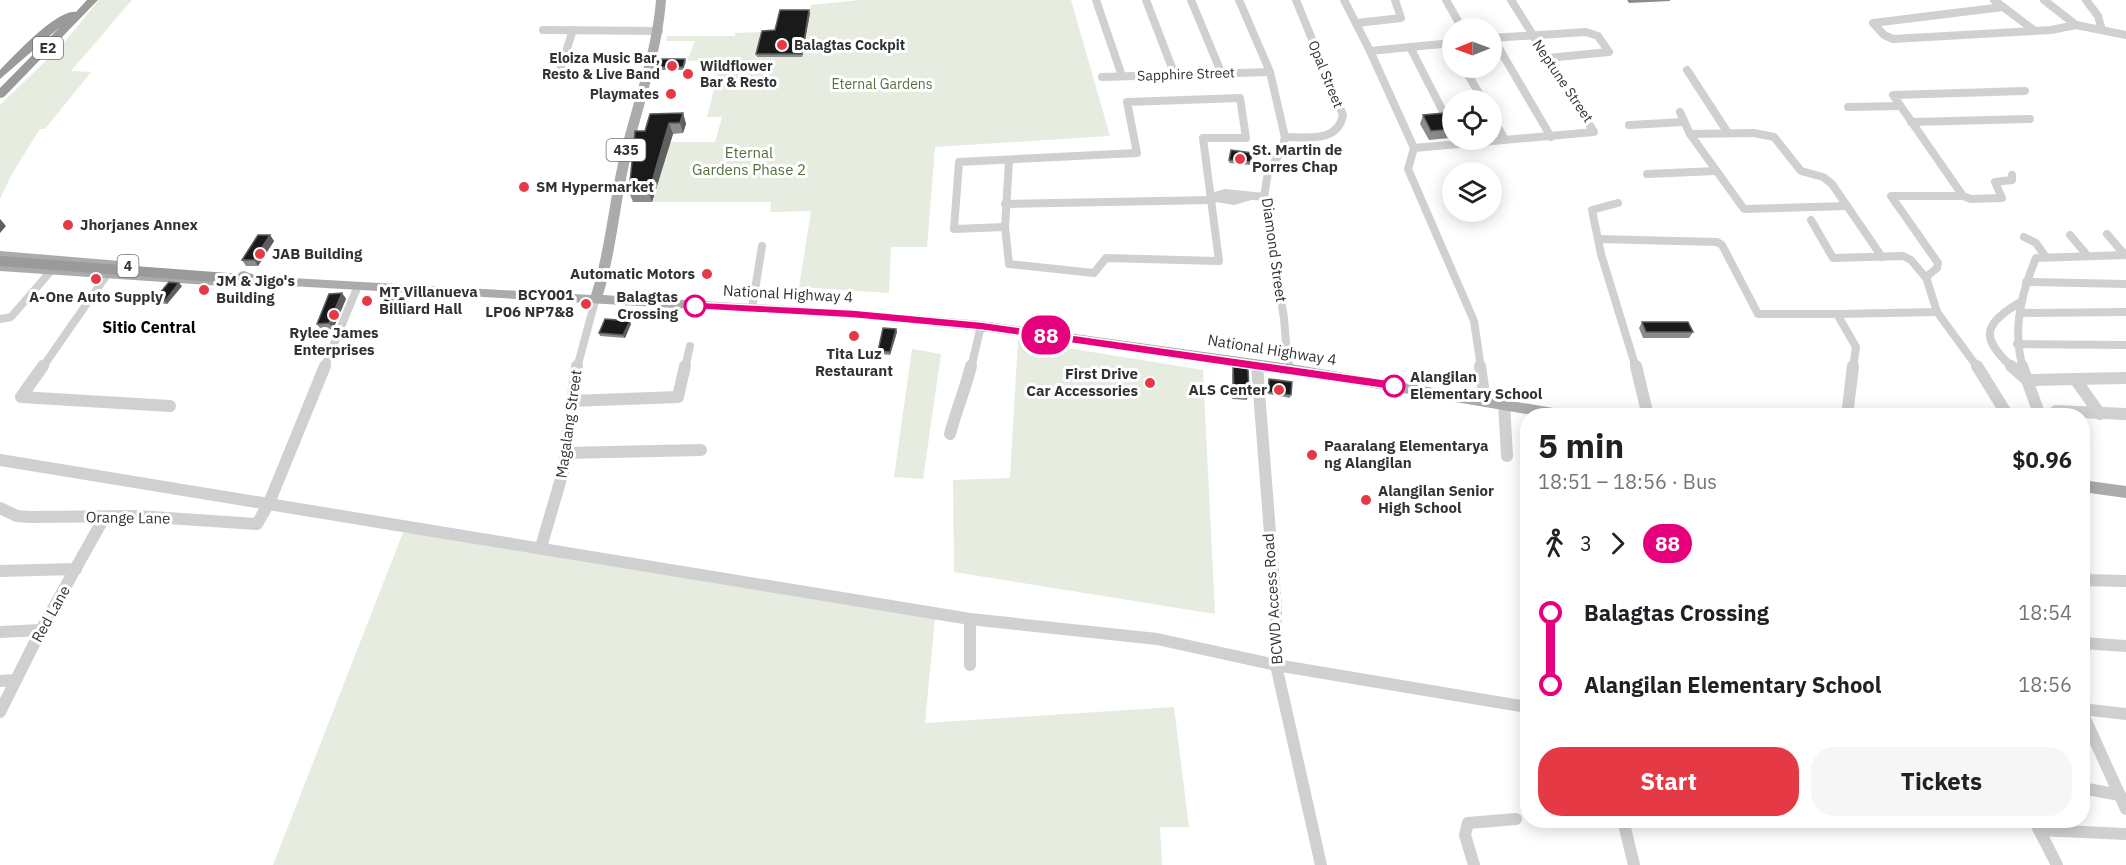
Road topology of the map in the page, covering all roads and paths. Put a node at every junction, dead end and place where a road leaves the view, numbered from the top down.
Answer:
1 (93, 0) edge
2 (661, 0) edge
3 (1096, 0) edge
4 (1146, 0) edge
5 (1191, 0) edge
6 (1239, 0) edge
7 (1296, 0) edge
8 (1344, 0) edge
9 (1395, 0) edge
10 (1446, 0) edge
11 (1511, 0) edge
12 (1994, 0) edge
13 (2044, 0) edge
14 (2086, 0) edge
15 (84, 4) edge
16 (2003, 7) junction
17 (1456, 18) edge
18 (1357, 23) junction
19 (2076, 25) junction
20 (543, 30) dead end
21 (573, 30) junction
22 (2102, 30) junction
23 (659, 31) junction
24 (2035, 31) junction
25 (1532, 34) junction
26 (2126, 35) edge
27 (1502, 37) edge
28 (1442, 45) edge
29 (1410, 47) junction
30 (1370, 51) junction
31 (1502, 55) edge
32 (1548, 58) junction
33 (1687, 70) dead end
34 (1221, 72) junction
35 (1270, 72) junction
36 (1174, 73) junction
37 (0, 76) edge
38 (558, 76) dead end
39 (1122, 76) junction
40 (1102, 77) dead end
41 (0, 88) edge
42 (2025, 91) dead end
43 (0, 95) edge
44 (1899, 106) junction
45 (1848, 107) dead end
46 (1442, 109) edge
47 (1680, 112) dead end
48 (2030, 119) dead end
49 (1684, 122) junction
50 (1911, 122) junction
51 (1629, 125) dead end
52 (1728, 133) junction
53 (1689, 134) junction
54 (1502, 135) edge
55 (1285, 137) junction
56 (1551, 137) junction
57 (1502, 140) edge
58 (1505, 140) junction
59 (1442, 144) edge
60 (1414, 148) junction
61 (1009, 160) junction
62 (1716, 171) junction
63 (1647, 174) dead end
64 (2012, 175) dead end
65 (1963, 196) junction
66 (1264, 197) junction
67 (1211, 199) junction
68 (1618, 203) dead end
69 (1005, 204) junction
70 (1847, 206) junction
71 (1811, 220) dead end
72 (1005, 227) junction
73 (2107, 234) dead end
74 (2070, 235) dead end
75 (2024, 237) dead end
76 (1598, 239) junction
77 (762, 246) dead end
78 (0, 255) edge
79 (2045, 255) junction
80 (2087, 255) junction
81 (2126, 255) edge
82 (1882, 257) junction
83 (0, 261) edge
84 (0, 267) edge
85 (51, 272) junction
86 (106, 276) junction
87 (1927, 279) junction
88 (249, 282) junction
89 (2026, 282) junction
90 (2126, 284) edge
91 (357, 288) junction
92 (595, 301) junction
93 (2022, 301) junction
94 (752, 309) junction
95 (1937, 312) junction
96 (2126, 312) edge
97 (2020, 313) junction
98 (1837, 314) junction
99 (0, 319) edge
100 (981, 326) junction
101 (2018, 344) junction
102 (2126, 345) edge
103 (690, 346) dead end
104 (1257, 364) junction
105 (1288, 369) junction
106 (2126, 378) edge
107 (2074, 379) junction
108 (2027, 380) junction
109 (1485, 400) junction
110 (571, 401) junction
111 (1504, 403) junction
112 (170, 406) dead end
113 (1530, 408) edge
114 (1646, 408) edge
115 (1848, 408) edge
116 (2003, 408) edge
117 (2037, 408) edge
118 (2090, 413) edge
119 (2100, 414) junction
120 (2126, 414) edge
121 (950, 434) dead end
122 (701, 450) dead end
123 (565, 453) junction
124 (1507, 456) dead end
125 (0, 460) edge
126 (2090, 486) edge
127 (2126, 492) edge
128 (269, 503) junction
129 (0, 508) edge
130 (104, 518) junction
131 (541, 548) junction
132 (76, 569) junction
133 (0, 571) edge
134 (2090, 580) edge
135 (2126, 581) edge
136 (970, 619) junction
137 (41, 630) junction
138 (0, 632) edge
139 (2090, 644) edge
140 (2126, 646) edge
141 (970, 665) dead end
142 (1276, 665) junction
143 (16, 680) junction
144 (0, 681) edge
145 (1520, 705) edge
146 (2090, 711) edge
147 (0, 712) edge
148 (2126, 714) edge
149 (2090, 727) edge
150 (2090, 789) edge
151 (2121, 795) edge
152 (2126, 809) edge
153 (1516, 819) dead end
154 (1625, 828) edge
155 (2038, 828) edge
156 (2066, 828) edge
157 (2126, 834) edge
158 (1321, 865) edge
159 (1474, 865) edge
160 (1634, 865) edge
161 (2057, 865) edge

1 - 43 highway, E2
2 - 23 main road, 435
3 - 39 street
4 - 36 street
5 - 34 street
6 - 35 street
7 - 55 street, Opal Street
8 - 18 street
9 - 18 street
10 - 17 street
11 - 25 street, Neptune Street
12 - 16 street
13 - 19 street
14 - 22 street
15 - 37 highway, E2
15 - 41 highway
16 - 24 street
16 - 24 street
18 - 30 street
19 - 22 street
19 - 24 street
20 - 21 street
21 - 23 street
21 - 38 street
22 - 26 street
23 - 92 main road, 435
25 - 27 street
25 - 32 street, Neptune Street
25 - 32 street
28 - 29 street
29 - 30 street
29 - 46 street
30 - 60 street
31 - 56 street
32 - 56 street, Neptune Street
33 - 52 street
34 - 35 street, Sapphire Street
34 - 36 street, Sapphire Street
35 - 55 street
36 - 39 street, Sapphire Street
39 - 40 street, Sapphire Street
42 - 44 street
44 - 45 street
44 - 50 street
47 - 49 street
48 - 50 street
49 - 51 street
49 - 53 street
50 - 65 street
52 - 53 street
52 - 70 street
53 - 62 street
54 - 58 street
55 - 66 street, Diamond Street
56 - 58 street, Neptune Street
57 - 58 street, Neptune Street
59 - 60 street, Neptune Street
60 - 109 street
61 - 67 street
61 - 69 street
61 - 72 street
62 - 63 street
62 - 70 street
64 - 65 street
65 - 87 street
66 - 67 street
66 - 105 street, Diamond Street
67 - 69 street
67 - 72 street
68 - 76 street
69 - 72 street
70 - 82 street
71 - 82 street
73 - 81 street
74 - 80 street
75 - 79 street
76 - 98 street
76 - 114 street
77 - 94 street
78 - 88 main road, National Highway 4 / 4
79 - 80 street
79 - 89 street
80 - 81 street
82 - 87 street
83 - 88 highway
84 - 85 main road, National Highway 4 / 4
85 - 86 main road, National Highway 4 / 4
85 - 99 street
86 - 88 main road, National Highway 4 / 4
86 - 112 street
87 - 95 street
88 - 91 main road, National Highway 4 / 4
89 - 90 street
89 - 93 street
91 - 92 main road, National Highway 4 / 4
91 - 128 street
92 - 94 main road, National Highway 4 / 4
92 - 110 street, Magalang Street
93 - 97 street
93 - 108 street
94 - 100 main road, National Highway 4 / 4
95 - 98 street
95 - 116 street
96 - 97 street
97 - 101 street
98 - 115 street
100 - 104 main road, National Highway 4 / 4
100 - 121 street
101 - 102 street
101 - 108 street
103 - 110 street
104 - 105 main road, National Highway 4 / 4
104 - 142 street, BCWD Access Road
105 - 109 main road, National Highway 4 / 4
106 - 107 street
107 - 108 street
107 - 119 street
108 - 117 street
109 - 111 main road, National Highway 4 / 4
110 - 123 street, Magalang Street
111 - 113 main road, National Highway 4 / 4
111 - 124 street
118 - 119 street
119 - 120 street
122 - 123 street
123 - 131 street, Magalang Street
125 - 128 street
126 - 127 main road
128 - 130 street, Orange Lane
128 - 131 street
129 - 130 street, Orange Lane
130 - 132 street, Red Lane
131 - 136 street
132 - 133 street
132 - 137 street, Red Lane
134 - 135 street
136 - 141 street
136 - 142 street
137 - 138 street
137 - 143 street, Red Lane
139 - 140 street
142 - 145 street
142 - 158 street, BCWD Access Road
143 - 144 street
143 - 147 street, Red Lane
146 - 148 street
149 - 151 street
150 - 151 street
151 - 152 street
153 - 159 street
154 - 160 street
155 - 161 street
156 - 157 street

